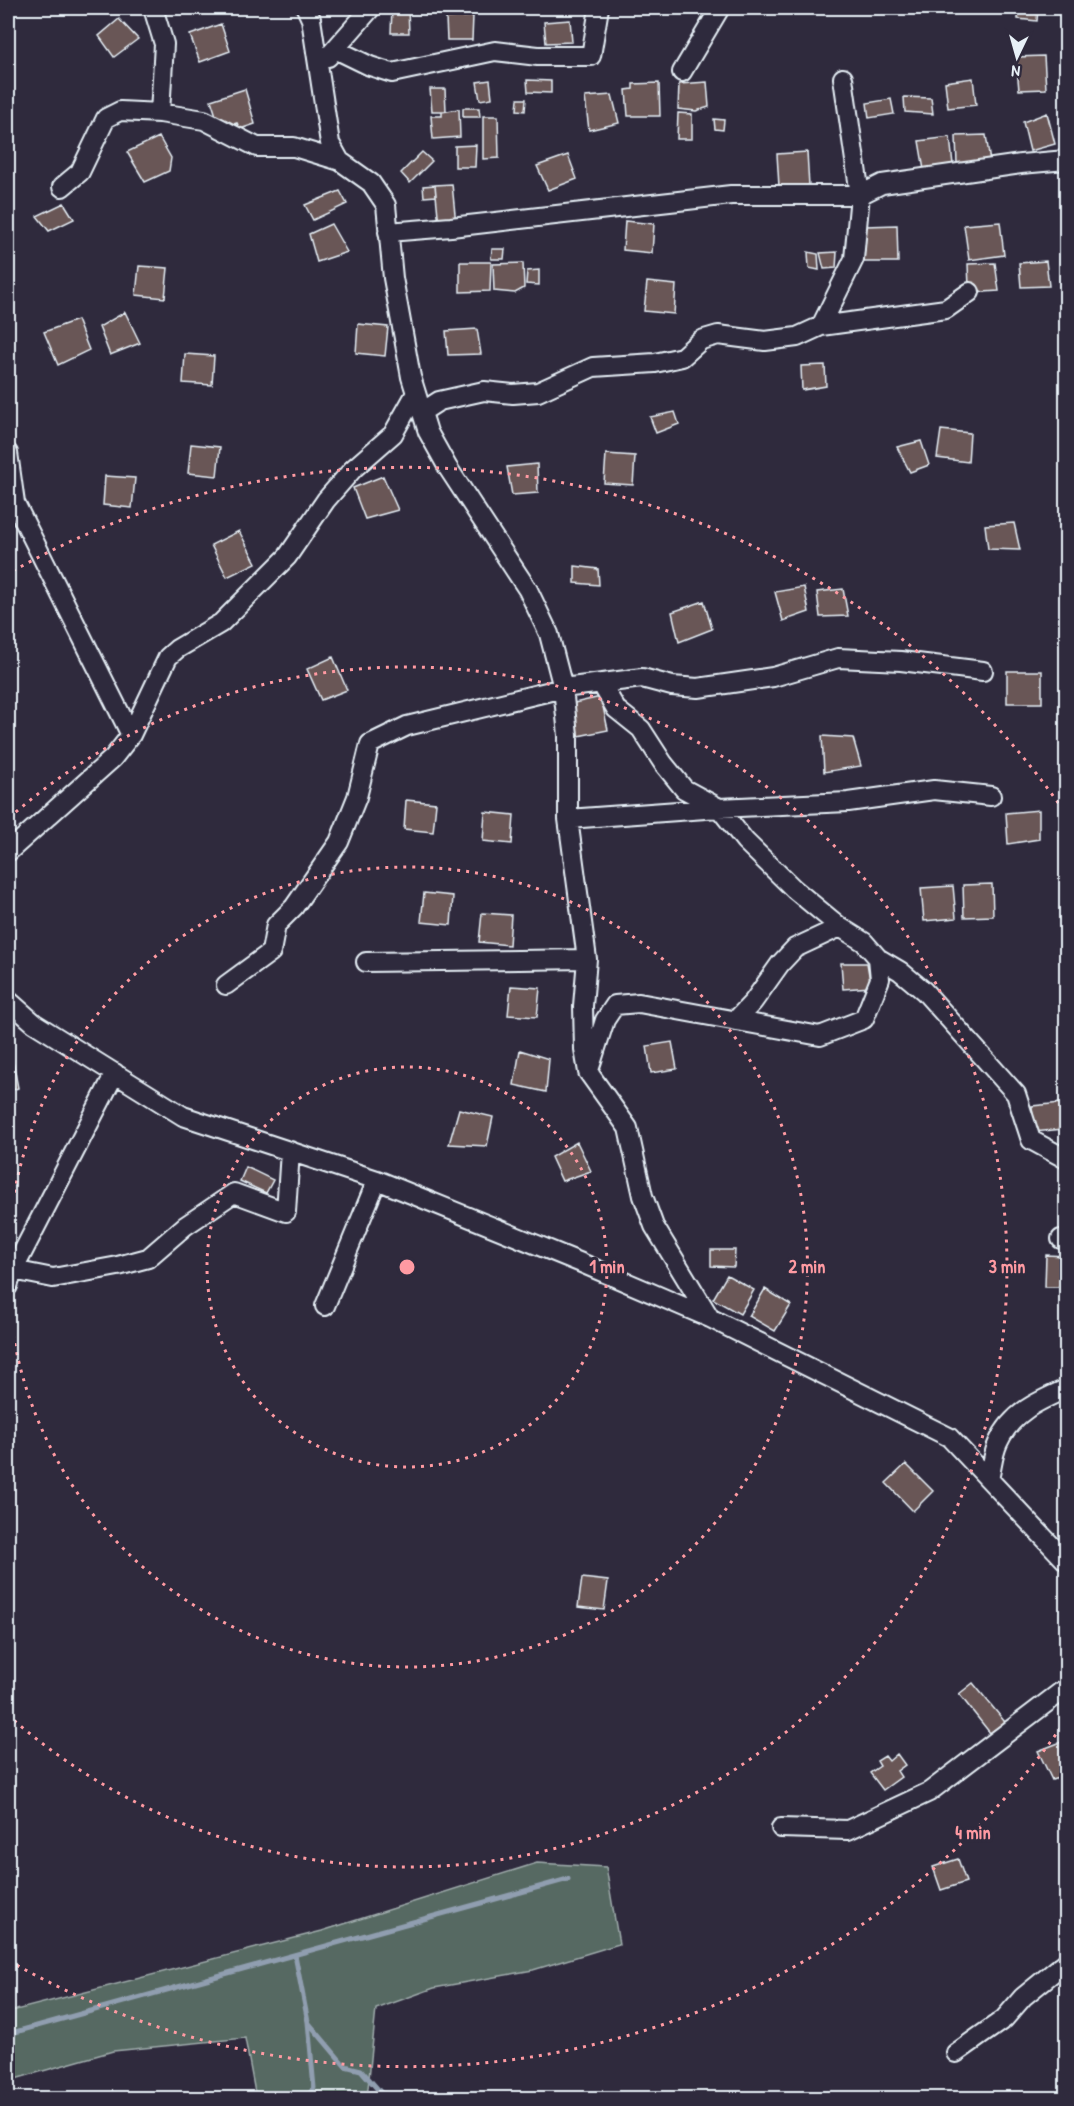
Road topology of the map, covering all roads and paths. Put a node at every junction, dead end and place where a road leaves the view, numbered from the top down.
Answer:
1 (153, 8) edge
2 (306, 8) edge
3 (370, 8) edge
4 (599, 8) edge
5 (720, 8) edge
6 (335, 49) junction
7 (319, 68) junction
8 (682, 72) dead end
9 (843, 78) dead end
10 (160, 113) junction
11 (1066, 160) edge
12 (340, 161) junction
13 (62, 186) dead end
14 (860, 195) junction
15 (388, 232) junction
16 (970, 292) dead end
17 (821, 326) junction
18 (413, 385) junction
19 (439, 401) junction
20 (422, 412) junction
21 (8, 453) edge
22 (984, 671) dead end
23 (601, 683) junction
24 (563, 688) junction
25 (131, 735) junction
26 (991, 796) dead end
27 (719, 808) junction
28 (568, 819) junction
29 (8, 852) edge
30 (840, 927) junction
31 (878, 957) junction
32 (587, 959) junction
33 (366, 962) dead end
34 (226, 985) dead end
35 (8, 1000) edge
36 (735, 1021) junction
37 (588, 1072) junction
38 (115, 1073) junction
39 (290, 1151) junction
40 (1066, 1159) edge
41 (377, 1180) junction
42 (680, 1269) junction
43 (9, 1275) edge
44 (678, 1305) junction
45 (325, 1306) dead end
46 (710, 1318) junction
47 (1066, 1389) edge
48 (989, 1479) junction
49 (1066, 1561) edge
50 (1066, 1688) edge
51 (781, 1828) dead end
52 (1066, 1962) edge
53 (956, 2053) dead end

1 - 10 street
2 - 7 street
3 - 6 street
4 - 6 street
5 - 8 street
6 - 7 street
7 - 12 street
9 - 14 street
10 - 12 street
10 - 13 street
11 - 14 street
12 - 15 street
14 - 15 street
14 - 17 street
15 - 18 street
16 - 17 street
17 - 19 street
18 - 19 street
18 - 20 street
18 - 25 street
19 - 20 street
20 - 24 street
21 - 25 street
22 - 23 street
23 - 24 street
23 - 27 street
24 - 28 street
24 - 34 street
25 - 29 street
26 - 27 street
27 - 28 street
27 - 30 street
28 - 32 street
30 - 31 street
30 - 36 street
31 - 36 street
31 - 40 street
32 - 33 street
32 - 37 street
35 - 38 street
36 - 37 street
37 - 42 street
38 - 39 street
38 - 43 street
39 - 41 street
39 - 43 street
41 - 44 street
41 - 45 street
42 - 44 street
42 - 46 street
44 - 46 street
46 - 48 street
47 - 48 street
48 - 49 street
50 - 51 street
52 - 53 street

